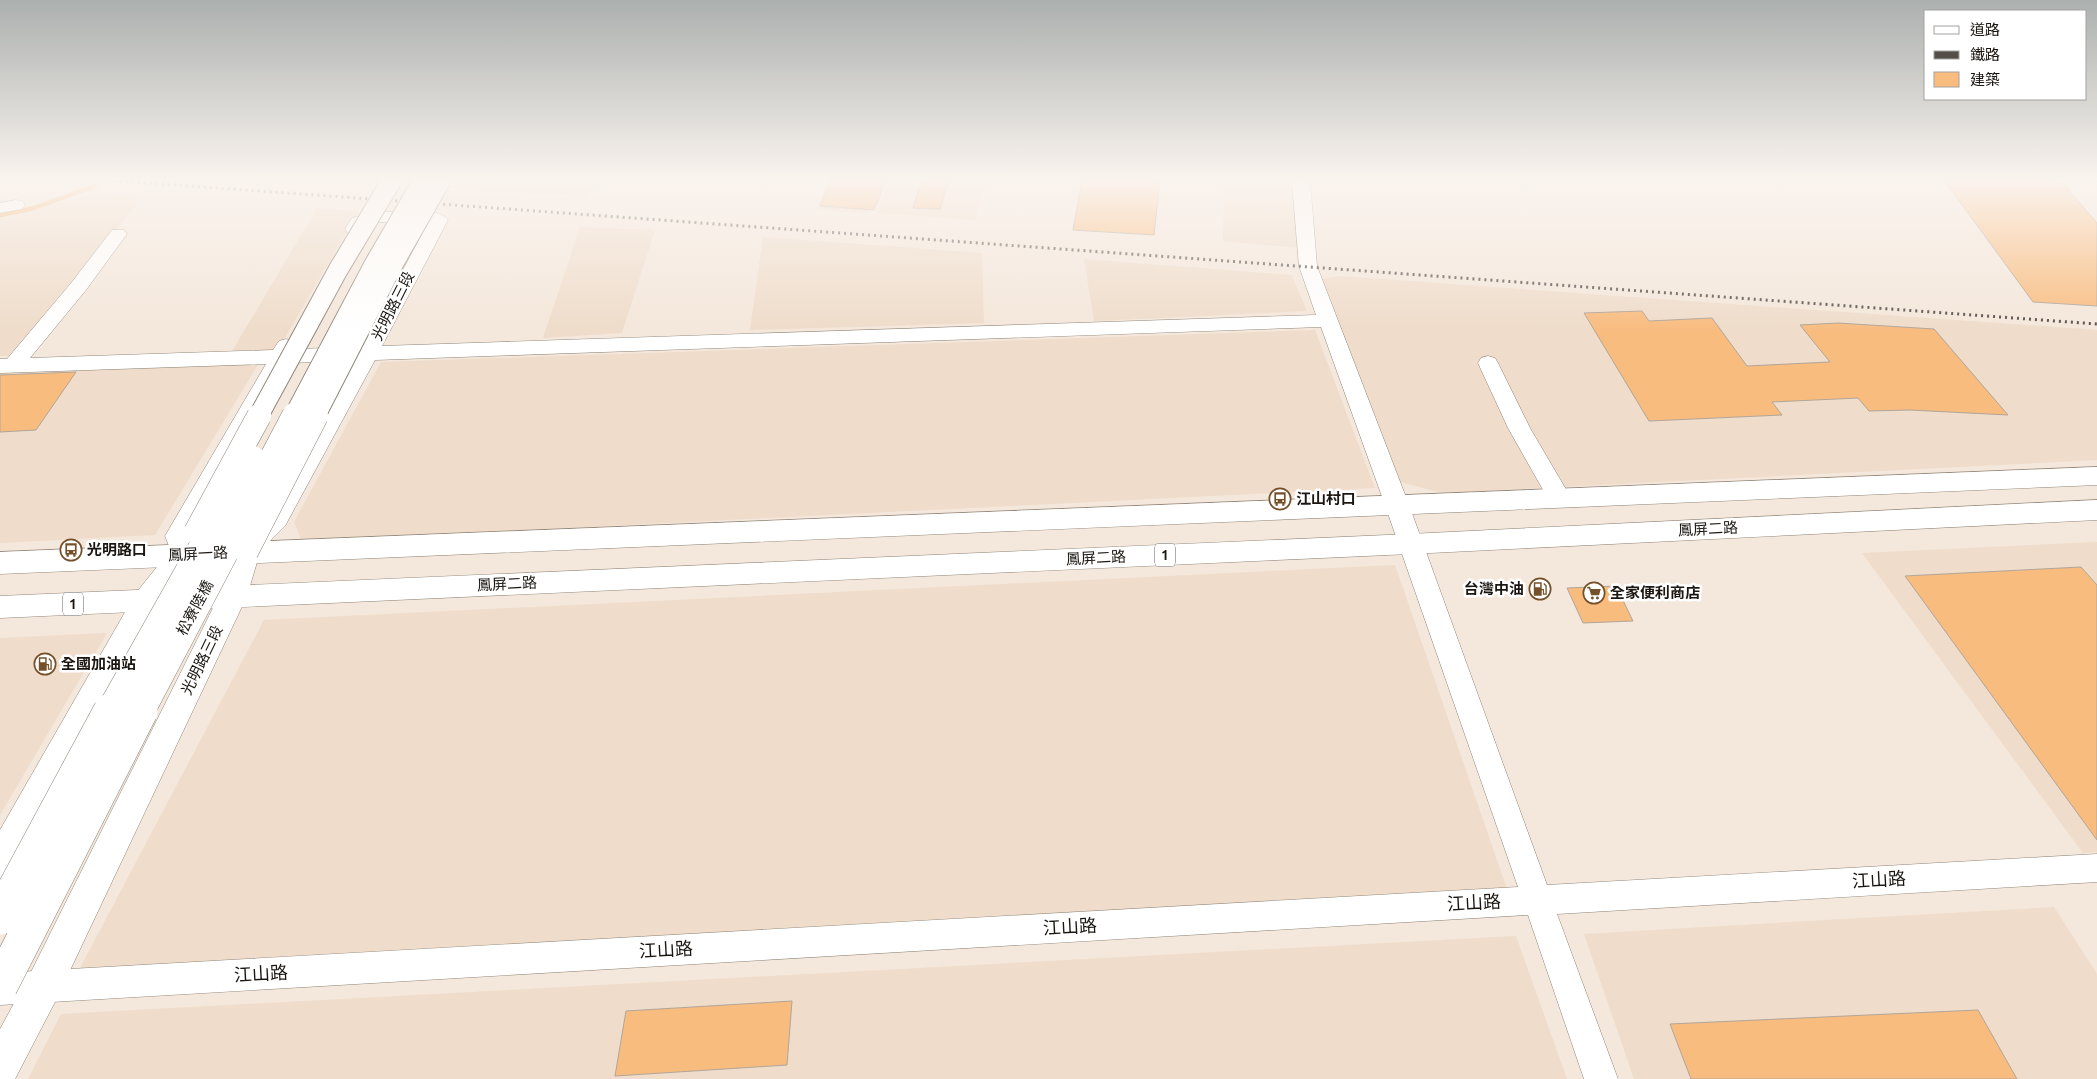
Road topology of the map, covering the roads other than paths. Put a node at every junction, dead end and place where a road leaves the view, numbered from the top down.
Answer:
1 (353, 230) edge
2 (363, 230) edge
3 (381, 230) edge
4 (396, 230) edge
5 (413, 230) edge
6 (434, 230) edge
7 (1304, 230) edge
8 (118, 234) dead end
9 (1326, 320) junction
10 (369, 353) junction
11 (281, 356) junction
12 (1488, 363) dead end
13 (7, 366) edge
14 (2097, 476) edge
15 (1981, 481) junction
16 (1560, 498) junction
17 (1397, 505) junction
18 (2097, 510) edge
19 (2007, 513) junction
20 (788, 530) junction
21 (1410, 544) junction
22 (246, 552) junction
23 (183, 555) junction
24 (0, 563) edge
25 (782, 572) junction
26 (233, 596) junction
27 (146, 600) junction
28 (0, 607) edge
29 (0, 863) edge
30 (2097, 868) edge
31 (1538, 899) junction
32 (0, 917) edge
33 (43, 987) junction
34 (0, 988) edge
35 (0, 1068) edge
36 (1601, 1079) edge

1 - 11 street, 光明路三段
2 - 23 street, bridge
3 - 32 main road, 松寮陸橋, bridge
4 - 34 main road, 松寮陸橋, bridge
5 - 22 street, bridge
6 - 10 street, 光明路三段
7 - 9 street
8 - 13 street
9 - 10 street
9 - 17 street
10 - 11 street
10 - 22 street, 光明路三段
11 - 13 street
11 - 23 street, 光明路三段
12 - 16 street
14 - 15 main road
15 - 16 main road
15 - 19 main road
16 - 17 main road
17 - 20 main road
17 - 21 street
18 - 19 main road, 鳳屏二路 / 1
19 - 21 main road, 鳳屏二路 / 1
20 - 22 main road
20 - 25 main road
21 - 25 main road, 鳳屏二路 / 1
21 - 31 street
22 - 23 main road, 鳳屏一路
22 - 26 main road, 光明路三段
23 - 24 main road, 鳳屏一路
23 - 27 main road
25 - 26 main road, 鳳屏二路 / 1
26 - 27 main road, 1
26 - 33 main road, 光明路三段
27 - 28 main road, 1
27 - 29 main road
30 - 31 street, 江山路
31 - 33 street, 江山路
31 - 36 street
33 - 34 street, 江山路
33 - 35 main road, 光明路三段

